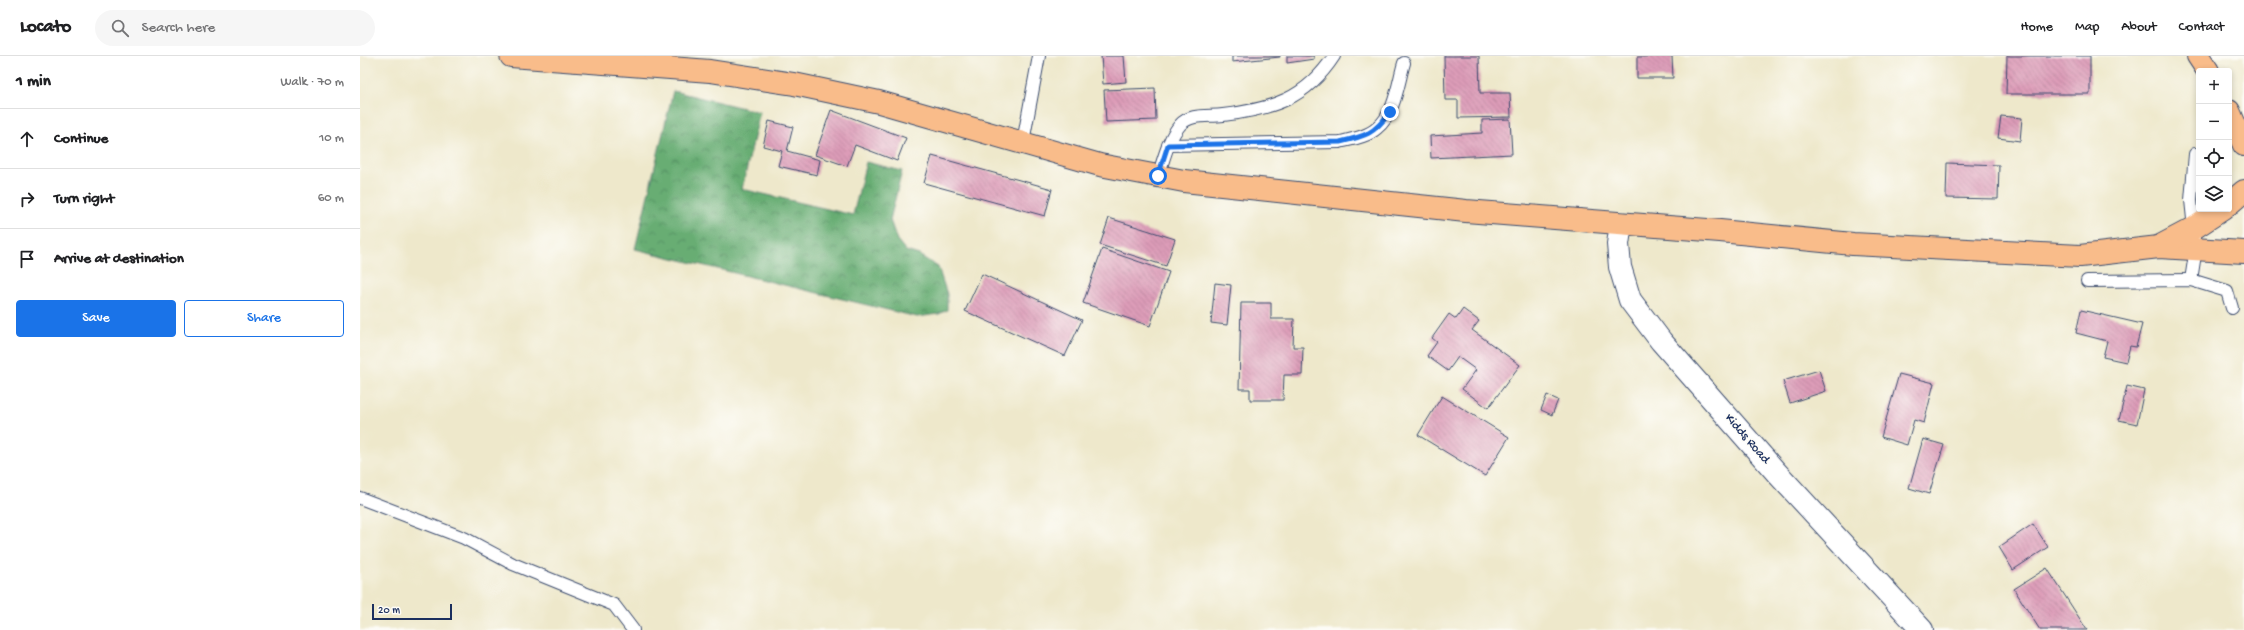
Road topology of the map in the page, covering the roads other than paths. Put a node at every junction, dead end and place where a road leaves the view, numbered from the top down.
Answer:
1 (511, 56) edge
2 (1039, 56) edge
3 (1334, 56) edge
4 (2198, 56) edge
5 (585, 59) edge
6 (1404, 63) dead end
7 (2206, 68) edge
8 (2232, 118) edge
9 (1023, 142) junction
10 (1168, 145) junction
11 (2244, 145) edge
12 (2195, 154) dead end
13 (1158, 176) junction
14 (2244, 191) edge
15 (2232, 201) edge
16 (2220, 212) edge
17 (1621, 224) junction
18 (2195, 238) junction
19 (2244, 252) edge
20 (2191, 280) junction
21 (2087, 281) dead end
22 (2232, 308) dead end
23 (360, 498) edge
24 (633, 630) edge
25 (1922, 630) edge

1 - 5 highway
2 - 9 lane
3 - 10 lane
4 - 7 highway
5 - 9 highway
6 - 10 lane
8 - 11 highway
9 - 13 highway
10 - 13 lane
12 - 18 lane
13 - 17 highway
14 - 15 highway
16 - 18 highway
17 - 18 highway
17 - 25 street, Kidds Road
18 - 19 highway
18 - 20 lane
20 - 21 lane
20 - 22 lane
23 - 24 lane

